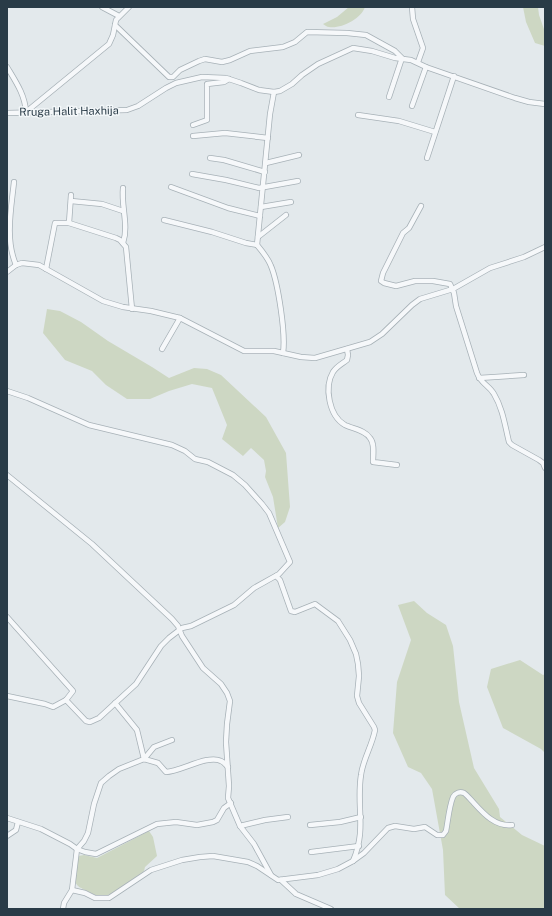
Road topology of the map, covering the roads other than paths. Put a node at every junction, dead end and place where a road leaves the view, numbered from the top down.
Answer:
1 (102, 7) edge
2 (129, 7) edge
3 (412, 7) edge
4 (119, 16) junction
5 (115, 25) junction
6 (402, 58) junction
7 (418, 62) junction
8 (7, 67) edge
9 (426, 67) junction
10 (174, 76) junction
11 (454, 76) junction
12 (230, 80) junction
13 (178, 82) junction
14 (274, 92) junction
15 (389, 97) dead end
16 (545, 104) edge
17 (412, 106) dead end
18 (26, 112) junction
19 (7, 113) edge
20 (358, 115) dead end
21 (192, 125) dead end
22 (435, 132) junction
23 (193, 136) dead end
24 (268, 138) junction
25 (299, 155) dead end
26 (210, 158) dead end
27 (427, 158) dead end
28 (266, 163) junction
29 (265, 172) junction
30 (192, 174) dead end
31 (298, 181) dead end
32 (14, 182) dead end
33 (171, 187) dead end
34 (122, 188) dead end
35 (263, 188) junction
36 (71, 195) dead end
37 (71, 201) junction
38 (292, 202) dead end
39 (421, 206) dead end
40 (261, 208) junction
41 (123, 211) junction
42 (286, 215) dead end
43 (260, 216) junction
44 (164, 220) dead end
45 (69, 223) junction
46 (258, 237) junction
47 (123, 243) junction
48 (257, 245) junction
49 (545, 246) edge
50 (16, 265) junction
51 (46, 269) junction
52 (7, 272) edge
53 (453, 289) junction
54 (132, 309) junction
55 (180, 318) junction
56 (347, 348) junction
57 (162, 349) dead end
58 (284, 353) junction
59 (524, 375) dead end
60 (479, 378) junction
61 (7, 391) edge
62 (398, 465) dead end
63 (545, 468) edge
64 (7, 475) edge
65 (276, 576) junction
66 (7, 618) edge
67 (180, 630) junction
68 (7, 696) edge
69 (66, 700) junction
70 (115, 703) junction
71 (172, 740) dead end
72 (144, 759) junction
73 (228, 768) junction
74 (231, 803) junction
75 (288, 817) dead end
76 (361, 817) junction
77 (7, 818) edge
78 (18, 822) junction
79 (310, 825) dead end
80 (512, 825) dead end
81 (240, 826) junction
82 (7, 836) edge
83 (359, 846) junction
84 (77, 849) junction
85 (311, 852) dead end
86 (354, 861) junction
87 (271, 877) junction
88 (281, 880) junction
89 (72, 890) junction
90 (63, 909) edge
91 (331, 909) edge

1 - 4 street
2 - 4 street
3 - 7 street
4 - 5 street
5 - 10 street
5 - 18 street
6 - 7 street
6 - 10 street
6 - 14 street
6 - 15 street
7 - 9 street
8 - 18 street
9 - 11 street
9 - 17 street
10 - 13 street
11 - 16 street
11 - 22 street
12 - 13 street, Rruga Halit Haxhija
12 - 14 street, Rruga Halit Haxhija
12 - 21 street
13 - 18 street, Rruga Halit Haxhija
14 - 24 street
18 - 19 street, Rruga Halit Haxhija
20 - 22 street
22 - 27 street
23 - 24 street
24 - 28 street
25 - 28 street
26 - 29 street
28 - 29 street
29 - 35 street
30 - 35 street
31 - 35 street
32 - 50 street
33 - 43 street
34 - 41 street
35 - 40 street
36 - 37 street
37 - 41 street
37 - 45 street
38 - 40 street
39 - 53 street
40 - 43 street
41 - 47 street
42 - 46 street
43 - 46 street
44 - 48 street
45 - 47 street
45 - 51 street
46 - 48 street
47 - 54 street
48 - 58 street
49 - 53 street
50 - 51 street
50 - 52 street
51 - 54 street
53 - 56 street
53 - 60 street
54 - 55 street
55 - 57 street
55 - 58 street
56 - 58 street
56 - 62 street
59 - 60 street
60 - 63 street
61 - 65 street
64 - 67 street
65 - 67 street
65 - 76 street
66 - 69 street
67 - 70 street
67 - 73 street
68 - 69 street
69 - 70 street
70 - 72 street
71 - 72 street
72 - 73 street
72 - 84 street
73 - 74 street
74 - 81 street
74 - 84 street
75 - 81 street
76 - 79 street
76 - 83 street
77 - 78 street
78 - 82 street
78 - 84 street
80 - 86 street
81 - 87 street
83 - 85 street
83 - 86 street
84 - 89 street
86 - 88 street
87 - 88 street
87 - 89 street
88 - 91 street
89 - 90 street

